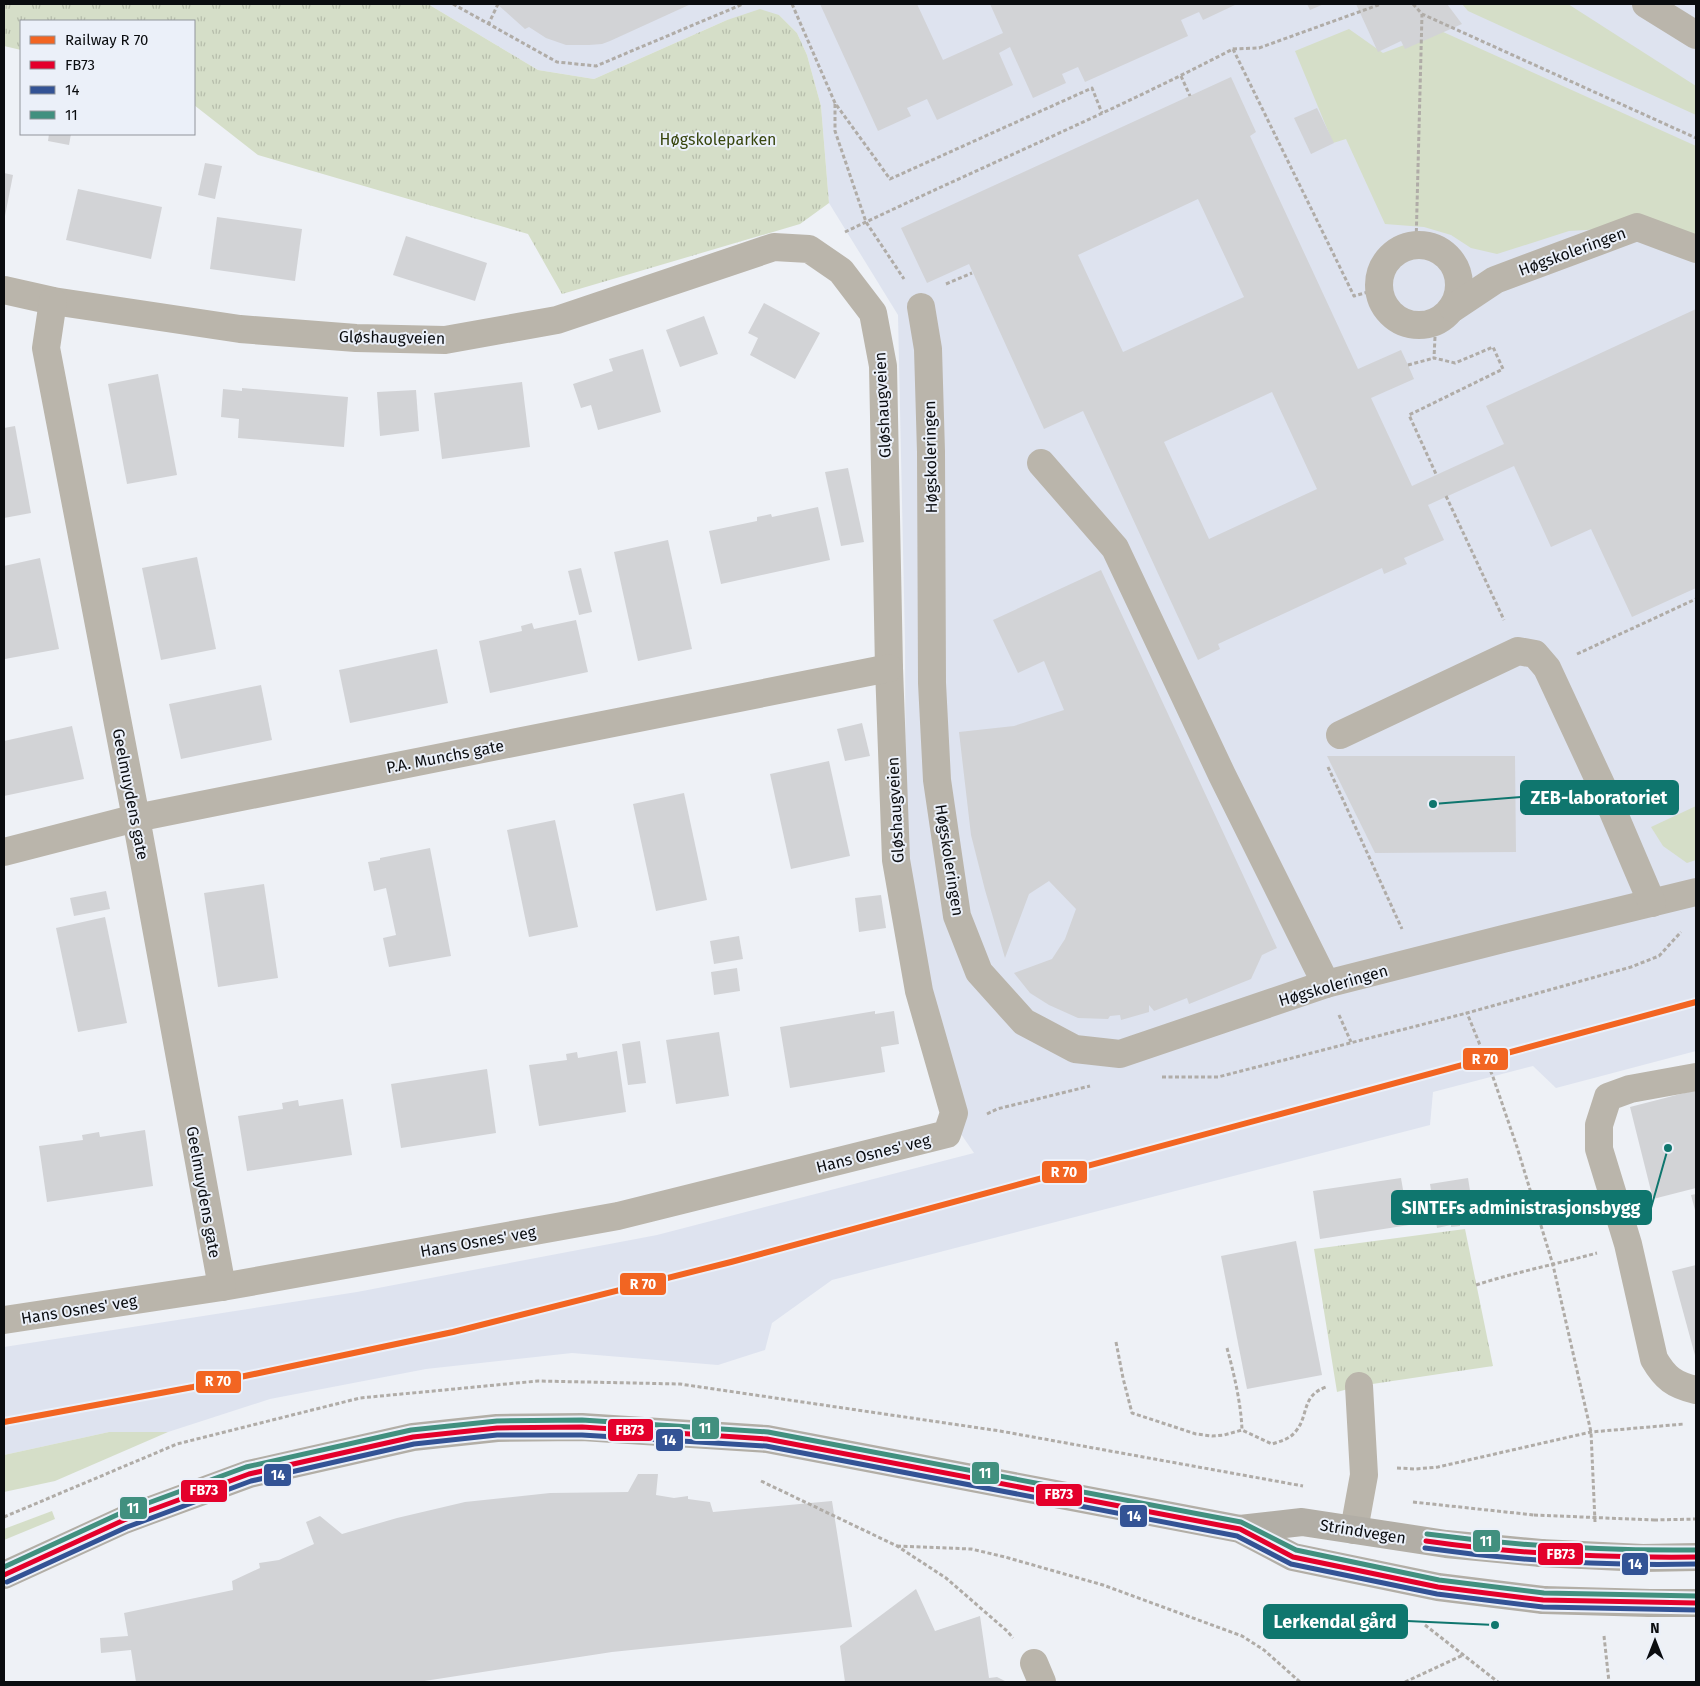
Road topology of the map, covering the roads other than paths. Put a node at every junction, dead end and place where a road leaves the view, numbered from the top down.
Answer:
1 (1646, 4) edge
2 (1696, 35) edge
3 (1696, 249) edge
4 (4, 290) edge
5 (53, 301) junction
6 (920, 307) road end
7 (1444, 314) junction
8 (1041, 462) dead end
9 (889, 668) junction
10 (1340, 735) dead end
11 (136, 818) junction
12 (4, 852) edge
13 (1696, 892) edge
14 (1652, 903) junction
15 (1326, 984) junction
16 (1696, 1077) edge
17 (946, 1134) joint
18 (222, 1287) junction
19 (4, 1320) edge
20 (1360, 1386) dead end
21 (1696, 1390) edge
22 (1240, 1529) junction
23 (1354, 1530) junction
24 (1696, 1557) edge
25 (4, 1574) edge
26 (1696, 1603) edge

1 - 2 street
3 - 7 street, Høgskoleringen
4 - 5 street, Gløshaugveien
5 - 9 street, Gløshaugveien
5 - 11 street, Geelmuydens gate
6 - 15 street, Høgskoleringen
7 - 7 street, Høgskoleringen
8 - 15 street
9 - 11 street, P.A. Munchs gate
9 - 17 street, Gløshaugveien
10 - 14 street
11 - 12 street, P.A. Munchs gate
11 - 18 street, Geelmuydens gate
13 - 14 street, Høgskoleringen
14 - 15 street, Høgskoleringen
16 - 21 street
17 - 18 street, Hans Osnes' veg
18 - 19 street, Hans Osnes' veg
20 - 23 street
22 - 23 main road, Strindvegen
22 - 25 main road, Strindvegen
22 - 26 main road, Strindvegen, bridge
23 - 24 main road, Strindvegen, bridge

